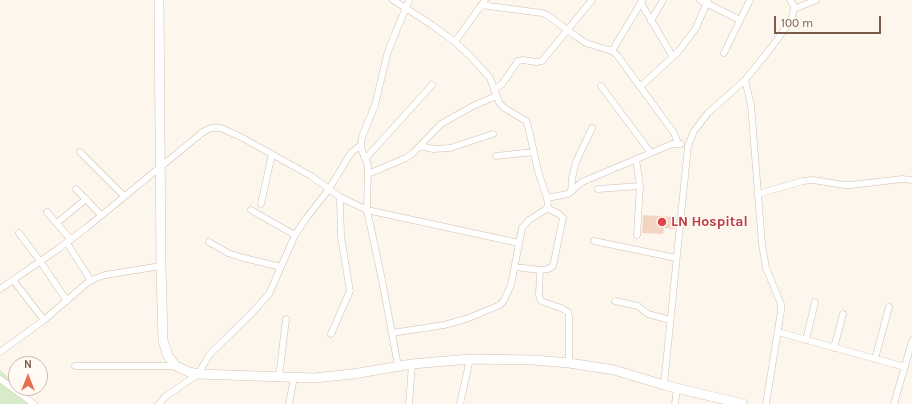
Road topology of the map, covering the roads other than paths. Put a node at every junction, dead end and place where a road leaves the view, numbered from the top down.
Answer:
1 (159, 0) edge
2 (393, 0) edge
3 (409, 0) edge
4 (592, 0) edge
5 (663, 0) edge
6 (700, 0) edge
7 (750, 0) edge
8 (791, 0) edge
9 (816, 0) edge
10 (483, 2) edge
11 (642, 2) edge
12 (707, 2) edge
13 (406, 8) junction
14 (794, 9) junction
15 (740, 20) junction
16 (651, 21) junction
17 (568, 30) junction
18 (455, 42) junction
19 (612, 51) junction
20 (724, 53) dead end
21 (673, 58) junction
22 (745, 80) junction
23 (432, 85) dead end
24 (601, 86) dead end
25 (640, 87) junction
26 (495, 93) junction
27 (592, 128) dead end
28 (493, 134) dead end
29 (678, 143) junction
30 (361, 145) junction
31 (420, 146) junction
32 (688, 146) junction
33 (80, 152) dead end
34 (534, 152) junction
35 (651, 153) junction
36 (272, 154) junction
37 (496, 156) dead end
38 (366, 158) junction
39 (636, 159) junction
40 (161, 166) junction
41 (368, 174) junction
42 (912, 180) edge
43 (640, 186) junction
44 (76, 189) dead end
45 (329, 189) junction
46 (598, 189) dead end
47 (571, 192) junction
48 (758, 194) junction
49 (124, 196) junction
50 (340, 197) junction
51 (547, 198) junction
52 (86, 199) junction
53 (261, 204) dead end
54 (547, 208) junction
55 (251, 210) dead end
56 (367, 210) junction
57 (47, 212) dead end
58 (101, 215) junction
59 (57, 223) junction
60 (19, 233) dead end
61 (295, 235) junction
62 (637, 235) dead end
63 (69, 241) junction
64 (594, 241) dead end
65 (209, 242) dead end
66 (519, 243) junction
67 (676, 258) junction
68 (40, 261) junction
69 (161, 266) junction
70 (281, 267) junction
71 (515, 267) junction
72 (540, 270) junction
73 (13, 280) junction
74 (91, 281) junction
75 (0, 289) edge
76 (67, 301) junction
77 (615, 301) dead end
78 (814, 302) dead end
79 (889, 307) dead end
80 (843, 314) dead end
81 (286, 319) dead end
82 (44, 320) junction
83 (670, 320) junction
84 (778, 332) junction
85 (392, 333) junction
86 (331, 334) dead end
87 (806, 340) junction
88 (912, 341) edge
89 (834, 348) junction
90 (0, 352) edge
91 (470, 359) junction
92 (875, 359) junction
93 (569, 363) junction
94 (412, 364) junction
95 (75, 366) dead end
96 (176, 366) junction
97 (398, 366) junction
98 (905, 367) junction
99 (198, 374) junction
100 (279, 377) junction
101 (294, 377) junction
102 (0, 379) edge
103 (664, 385) junction
104 (677, 388) junction
105 (34, 404) edge
106 (159, 404) edge
107 (289, 404) edge
108 (409, 404) edge
109 (460, 404) edge
110 (675, 404) edge
111 (743, 404) edge
112 (766, 404) edge
113 (894, 404) edge

1 - 40 street
2 - 13 street
3 - 13 street
4 - 17 street
5 - 16 street
6 - 12 street
7 - 15 street
8 - 14 street
9 - 14 street
10 - 17 street
10 - 18 street
11 - 16 street
11 - 19 street
12 - 15 street
12 - 21 street
13 - 18 street
13 - 30 street
14 - 22 street
15 - 20 street
16 - 21 street
17 - 19 street
17 - 26 street
18 - 26 street
19 - 25 street
21 - 25 street
22 - 32 street
22 - 48 street
23 - 38 street
24 - 35 street
25 - 29 street
26 - 31 street
26 - 34 street
27 - 47 street
28 - 31 street
29 - 32 street
29 - 35 street
30 - 38 street
30 - 45 street
31 - 41 street
32 - 67 street
33 - 49 street
34 - 37 street
34 - 51 street
35 - 39 street
36 - 40 street
36 - 45 street
36 - 53 street
38 - 41 street
39 - 43 street
39 - 47 street
40 - 49 street
40 - 69 street
41 - 56 street
42 - 48 street
43 - 46 street
43 - 62 street
44 - 52 street
45 - 50 street
45 - 61 street
47 - 51 street
48 - 84 street
49 - 58 street
50 - 56 street
50 - 86 street
51 - 54 street
52 - 58 street
52 - 59 street
54 - 66 street
54 - 72 street
55 - 61 street
56 - 66 street
56 - 85 street
57 - 59 street
58 - 63 street
59 - 63 street
60 - 68 street
61 - 70 street
63 - 68 street
63 - 74 street
64 - 67 street
65 - 70 street
66 - 71 street
67 - 83 street
68 - 73 street
68 - 76 street
69 - 74 street
69 - 96 street
70 - 99 street
71 - 72 street
71 - 85 street
72 - 93 street
73 - 75 street
73 - 82 street
74 - 76 street
76 - 82 street
77 - 83 street
78 - 87 street
79 - 92 street
80 - 89 street
81 - 100 street
82 - 90 street
83 - 103 street
84 - 87 street
84 - 112 street
85 - 97 street
87 - 89 street
88 - 98 street
89 - 92 street
91 - 93 street
91 - 94 street
91 - 109 street
92 - 98 street
93 - 103 street
94 - 97 street
94 - 108 street
95 - 96 street
96 - 99 street
97 - 101 street
98 - 113 street
99 - 100 street
99 - 106 street
100 - 101 street
101 - 107 street
102 - 105 street
103 - 104 street
104 - 110 street
104 - 111 street

